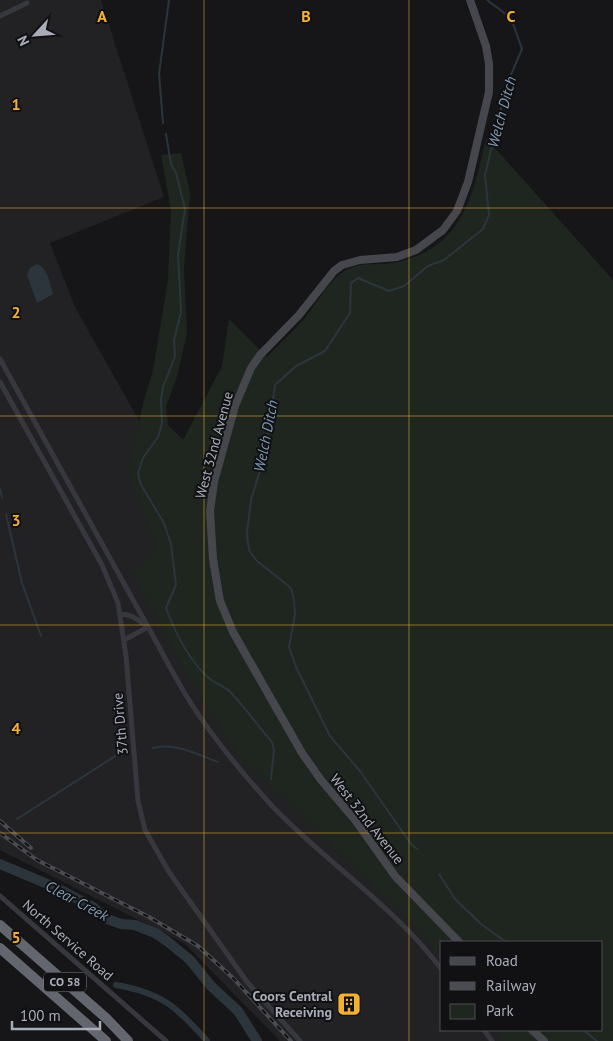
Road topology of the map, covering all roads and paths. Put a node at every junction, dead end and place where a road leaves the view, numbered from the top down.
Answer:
1 (470, 0) edge
2 (27, 3) dead end
3 (0, 16) edge
4 (0, 359) edge
5 (0, 382) edge
6 (120, 614) junction
7 (148, 627) junction
8 (124, 640) junction
9 (0, 896) edge
10 (0, 924) edge
11 (458, 941) edge
12 (0, 948) edge
13 (440, 968) edge
14 (533, 1031) edge
15 (106, 1041) edge
16 (128, 1041) edge
17 (166, 1041) edge
18 (300, 1041) edge
19 (544, 1041) edge

1 - 11 street, West 32nd Avenue
2 - 3 street
4 - 7 street
5 - 6 street, 37th Drive
6 - 7 street
6 - 8 street, 37th Drive
7 - 8 street
7 - 13 street
8 - 18 street, 37th Drive
9 - 17 street, North Service Road
10 - 16 highway, CO 58
12 - 15 highway, CO 58
14 - 19 street

